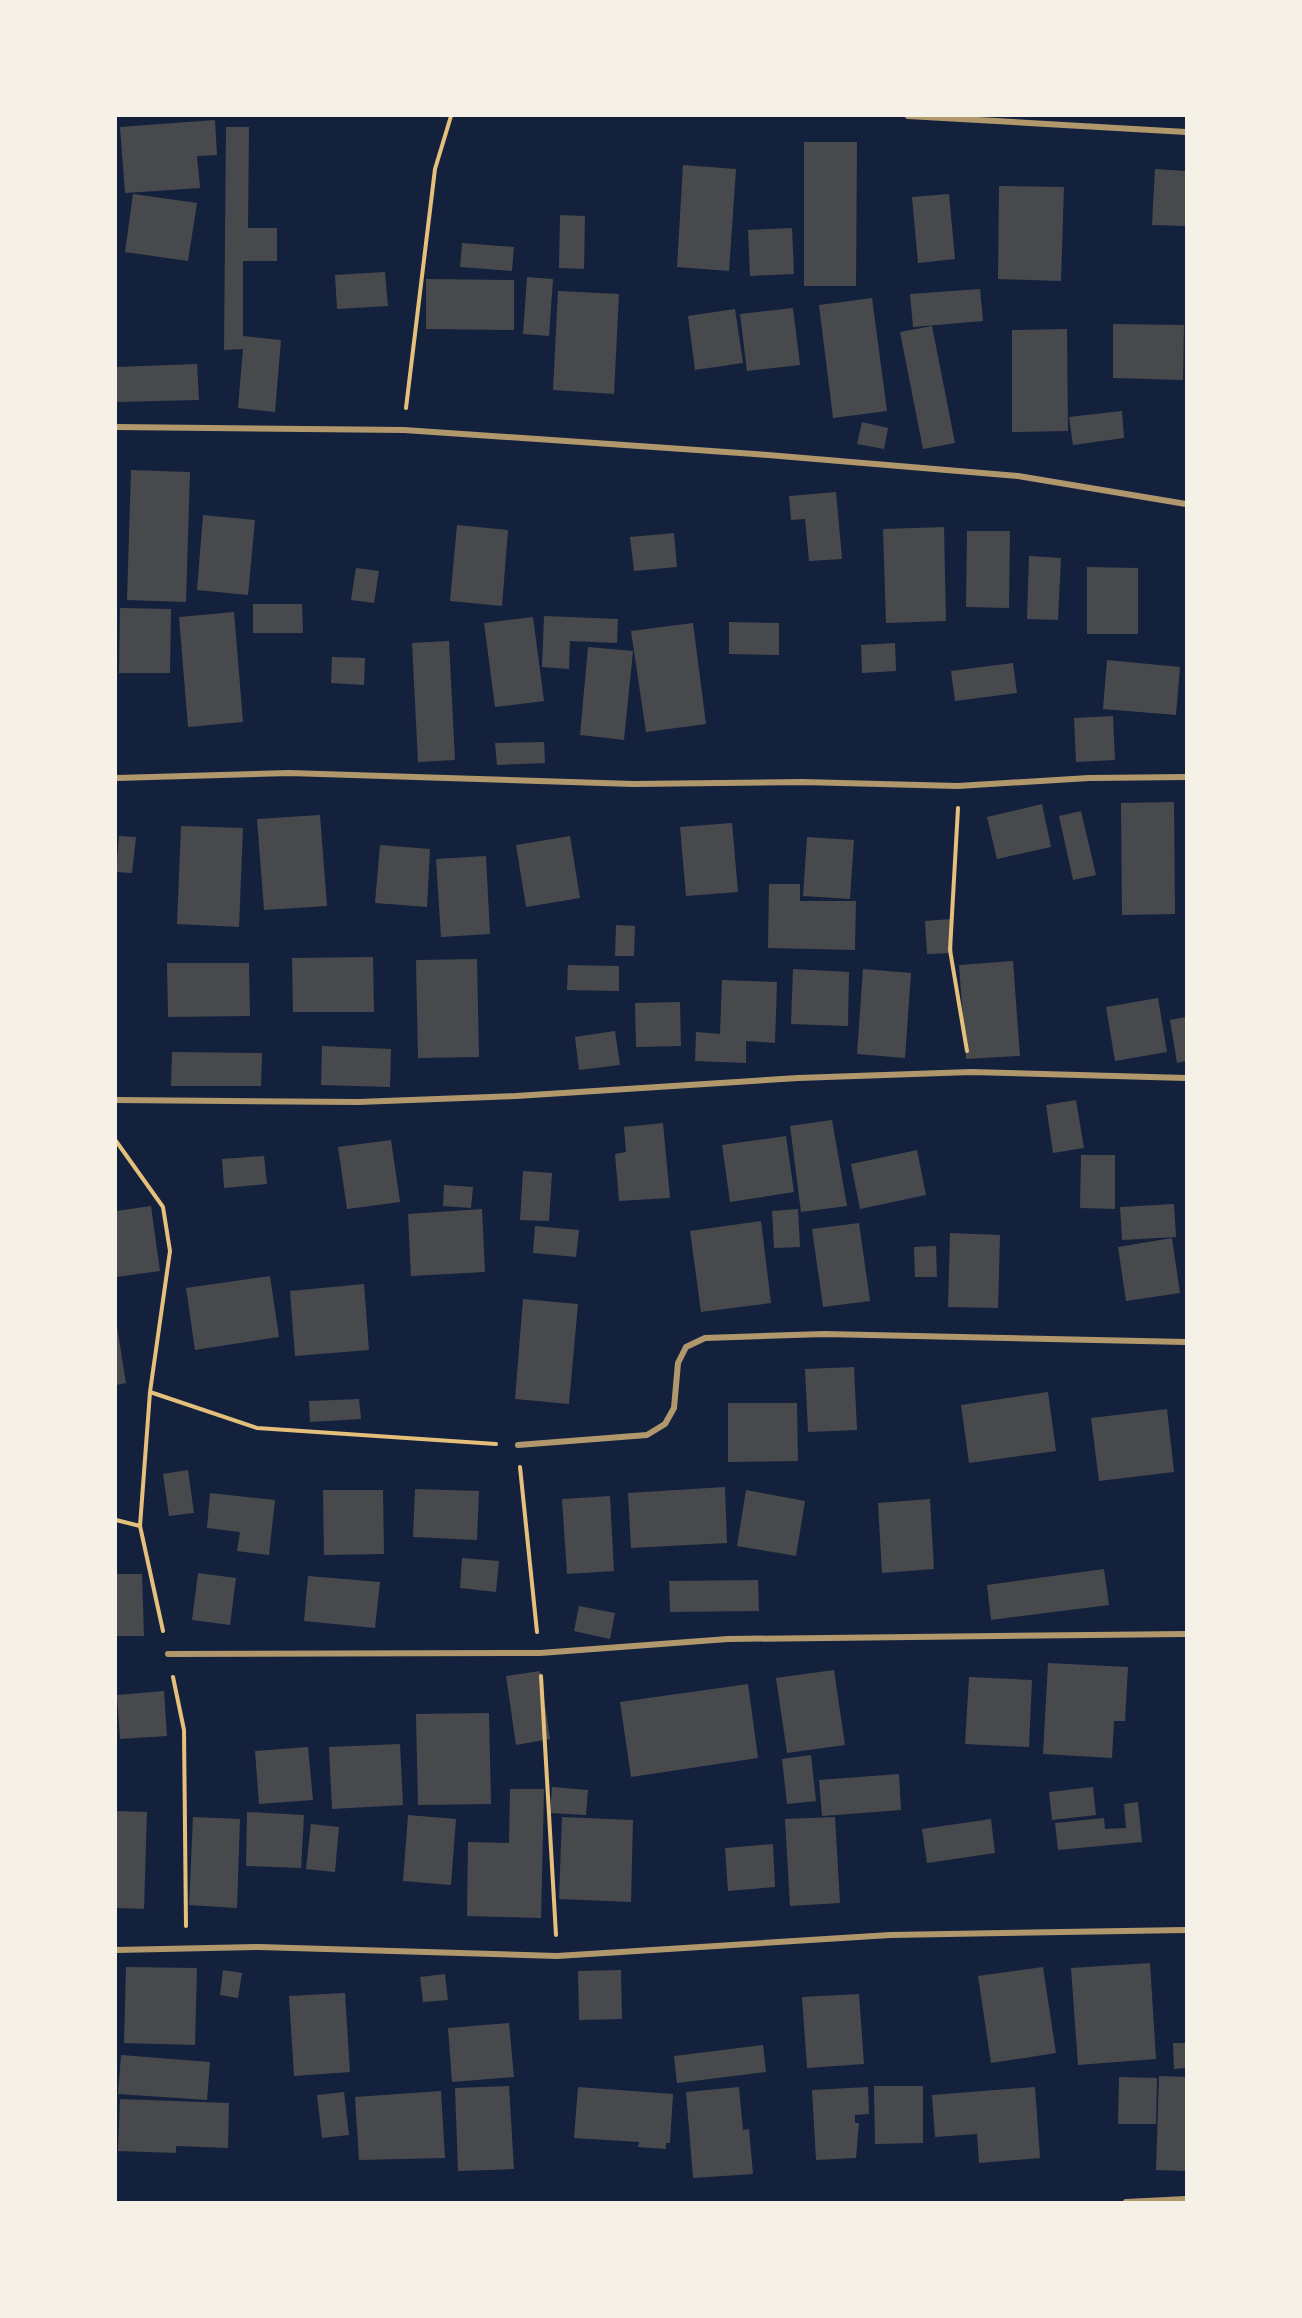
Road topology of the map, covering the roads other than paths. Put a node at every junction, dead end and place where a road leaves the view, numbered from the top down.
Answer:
1 (908, 116) edge
2 (1186, 132) edge
3 (116, 427) edge
4 (1186, 504) edge
5 (1186, 777) edge
6 (116, 778) edge
7 (1186, 1078) edge
8 (116, 1100) edge
9 (1186, 1342) edge
10 (518, 1445) road end
11 (1186, 1634) edge
12 (168, 1654) dead end
13 (1186, 1930) edge
14 (116, 1950) edge
15 (1186, 2199) edge
16 (1126, 2202) edge

1 - 2 street
3 - 4 street
5 - 6 street
7 - 8 street
9 - 10 street
11 - 12 street
13 - 14 street
15 - 16 street

